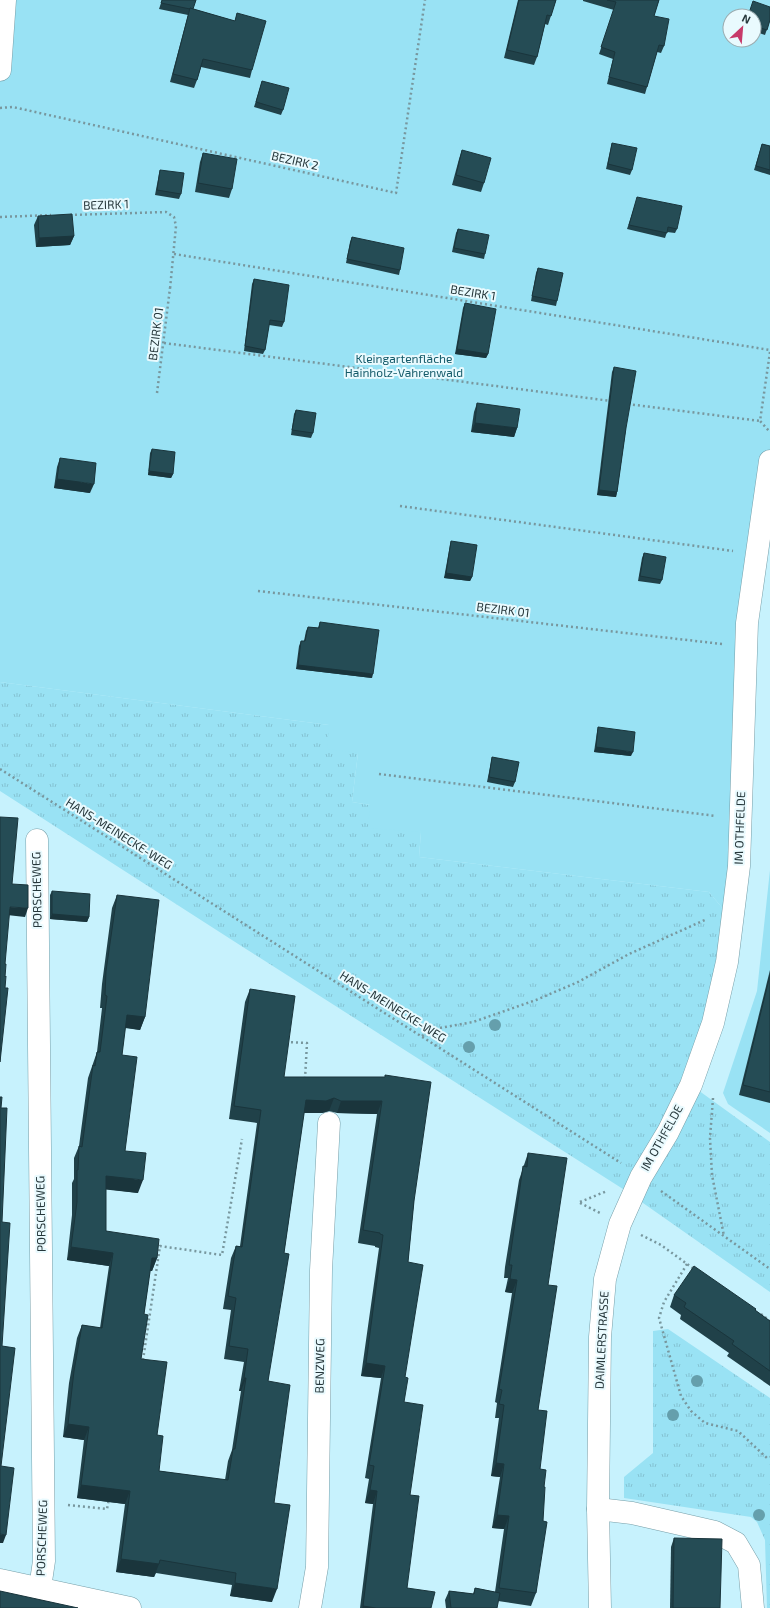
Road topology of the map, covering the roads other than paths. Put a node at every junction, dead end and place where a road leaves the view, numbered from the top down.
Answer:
1 (5, 0) edge
2 (0, 70) edge
3 (770, 461) edge
4 (37, 840) dead end
5 (328, 1123) dead end
6 (641, 1177) joint
7 (598, 1509) junction
8 (0, 1580) edge
9 (40, 1588) junction
10 (130, 1608) edge
11 (310, 1608) edge
12 (600, 1608) edge
13 (753, 1608) edge

1 - 2 street
3 - 6 street, IM OTHFELDE
4 - 9 street, PORSCHEWEG
5 - 11 street, BENZWEG
6 - 7 street, DAIMLERSTRASSE
7 - 12 street, DAIMLERSTRASSE
7 - 13 street
8 - 9 street
9 - 10 street

